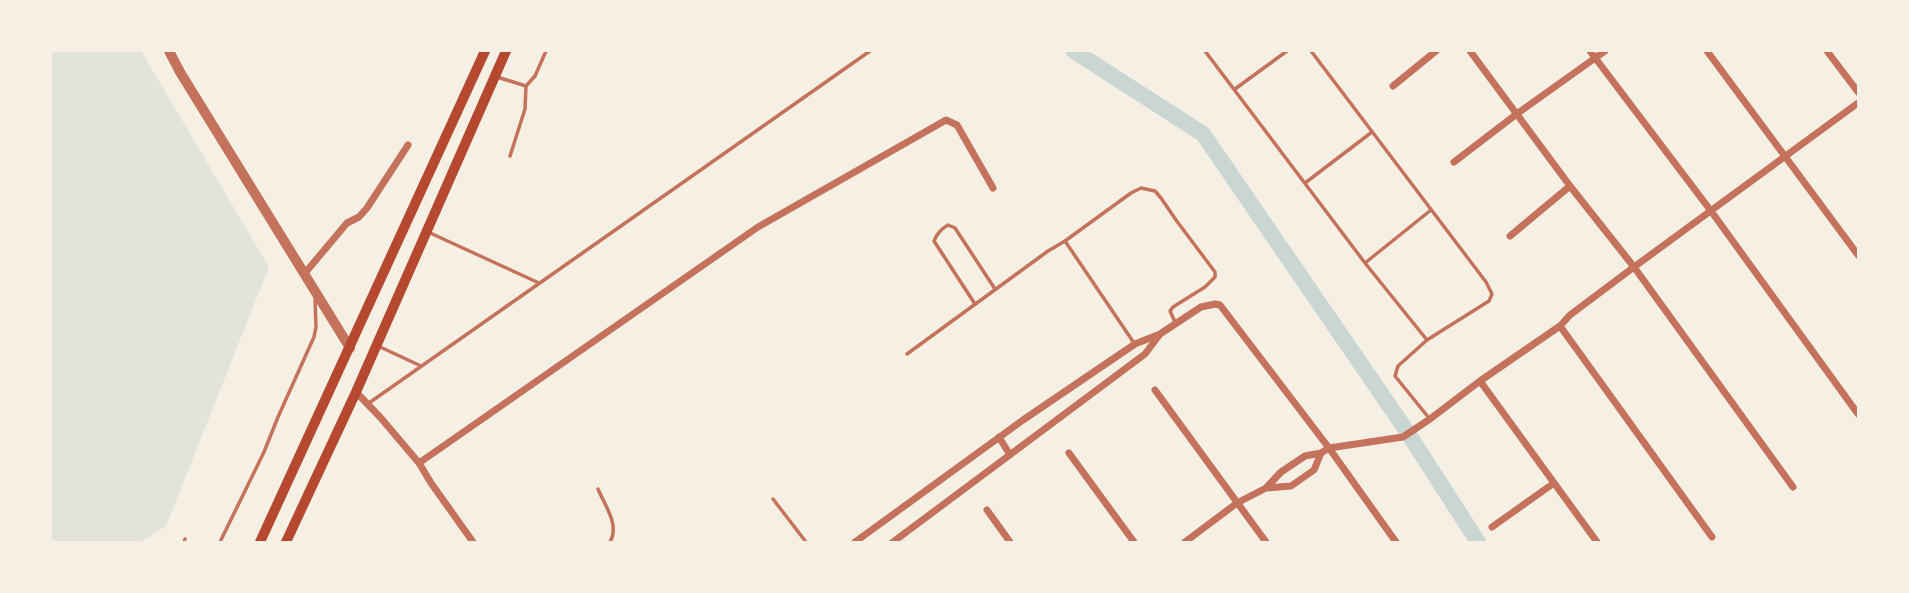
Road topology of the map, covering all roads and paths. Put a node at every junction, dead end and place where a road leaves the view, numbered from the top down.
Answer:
1 (169, 51) edge
2 (485, 51) edge
3 (506, 51) edge
4 (546, 51) edge
5 (870, 51) edge
6 (1205, 51) edge
7 (1287, 51) edge
8 (1311, 51) edge
9 (1436, 51) edge
10 (1470, 51) edge
11 (1590, 51) edge
12 (1605, 51) edge
13 (1707, 51) edge
14 (1827, 51) edge
15 (1595, 58) junction
16 (495, 76) junction
17 (526, 86) junction
18 (1393, 86) dead end
19 (1235, 89) junction
20 (1858, 92) edge
21 (1858, 103) edge
22 (1518, 113) junction
23 (1372, 132) junction
24 (408, 145) dead end
25 (1786, 155) junction
26 (510, 156) dead end
27 (1454, 162) dead end
28 (1305, 183) junction
29 (1570, 186) junction
30 (993, 188) dead end
31 (1432, 210) junction
32 (1711, 211) junction
33 (427, 232) junction
34 (1510, 236) dead end
35 (1065, 241) junction
36 (1858, 255) edge
37 (1365, 263) junction
38 (1633, 267) junction
39 (305, 273) junction
40 (539, 283) junction
41 (315, 289) junction
42 (995, 289) junction
43 (975, 304) junction
44 (1177, 324) junction
45 (1560, 327) junction
46 (1160, 334) junction
47 (1427, 340) junction
48 (1135, 344) junction
49 (376, 346) junction
50 (350, 348) junction
51 (907, 354) dead end
52 (421, 366) junction
53 (1480, 381) junction
54 (1155, 390) dead end
55 (356, 392) junction
56 (367, 404) junction
57 (1858, 414) edge
58 (1430, 419) junction
59 (999, 437) junction
60 (1329, 448) junction
61 (1069, 453) dead end
62 (1321, 453) junction
63 (1010, 455) junction
64 (419, 463) junction
65 (1554, 483) junction
66 (1793, 487) dead end
67 (1266, 488) junction
68 (598, 489) dead end
69 (773, 499) dead end
70 (1237, 503) junction
71 (987, 510) dead end
72 (1492, 527) dead end
73 (1712, 537) dead end
74 (220, 542) edge
75 (260, 542) edge
76 (286, 542) edge
77 (472, 542) edge
78 (610, 542) edge
79 (806, 542) edge
80 (855, 542) edge
81 (893, 542) edge
82 (1010, 542) edge
83 (1134, 542) edge
84 (1185, 542) edge
85 (1266, 542) edge
86 (1396, 542) edge
87 (1597, 542) edge

1 - 39 street
2 - 50 main road
3 - 16 main road
4 - 17 lane
5 - 40 lane
6 - 19 lane
7 - 19 lane
8 - 23 lane
9 - 18 street
10 - 22 street
11 - 15 street
12 - 15 street
13 - 25 street
14 - 20 street
15 - 22 street
15 - 32 street
16 - 17 lane
16 - 33 main road
17 - 26 lane
19 - 28 lane
21 - 25 street
22 - 27 street
22 - 29 street
23 - 28 lane
23 - 31 lane
24 - 39 street
25 - 32 street
25 - 36 street
28 - 37 lane
29 - 34 street
29 - 38 street
30 - 64 street
31 - 37 lane
31 - 47 lane
32 - 38 street
32 - 57 street
33 - 40 lane
33 - 49 main road
35 - 42 lane
35 - 44 lane
35 - 48 lane
37 - 47 lane
38 - 45 street
38 - 66 street
39 - 41 street
40 - 52 lane
41 - 50 street
41 - 74 lane
42 - 43 lane
42 - 43 lane
43 - 51 lane
44 - 46 street
44 - 60 street
45 - 53 street
45 - 73 street
46 - 48 street
46 - 63 street
47 - 58 lane
48 - 59 street
49 - 52 lane
49 - 55 main road
50 - 75 main road
52 - 56 lane
53 - 58 street
53 - 65 street
54 - 70 street
55 - 56 street
55 - 76 main road
56 - 64 street
58 - 60 street
59 - 63 street
59 - 80 street
60 - 62 street
60 - 86 street
61 - 83 street
62 - 67 street
62 - 67 street
63 - 81 street
64 - 77 street
65 - 72 street
65 - 87 street
67 - 70 street
68 - 78 lane
69 - 79 lane
70 - 84 street
70 - 85 street
71 - 82 street

